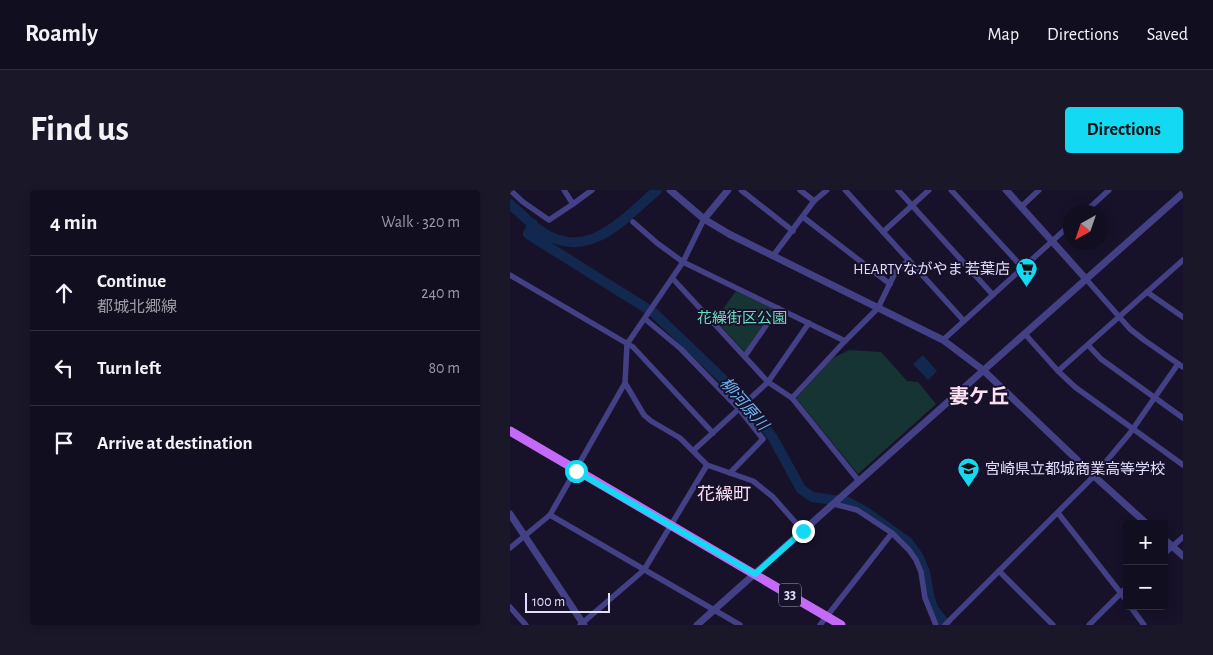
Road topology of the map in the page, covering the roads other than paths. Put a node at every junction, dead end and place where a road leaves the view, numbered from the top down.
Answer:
1 (510, 190) edge
2 (564, 190) edge
3 (592, 190) edge
4 (670, 190) edge
5 (728, 190) edge
6 (741, 190) edge
7 (800, 190) edge
8 (826, 190) edge
9 (845, 190) edge
10 (898, 190) edge
11 (929, 190) edge
12 (951, 190) edge
13 (1006, 190) edge
14 (1039, 190) edge
15 (1110, 190) edge
16 (1183, 193) edge
17 (814, 202) junction
18 (573, 204) junction
19 (912, 205) junction
20 (1093, 205) edge
21 (1021, 206) junction
22 (803, 217) junction
23 (704, 219) junction
24 (633, 222) dead end
25 (792, 231) junction
26 (883, 232) junction
27 (1063, 232) edge
28 (1052, 242) junction
29 (773, 256) junction
30 (909, 260) junction
31 (684, 262) junction
32 (1182, 262) edge
33 (1022, 268) junction
34 (510, 274) edge
35 (673, 278) junction
36 (1086, 279) junction
37 (890, 284) junction
38 (1147, 292) junction
39 (993, 295) junction
40 (778, 308) junction
41 (878, 308) junction
42 (1119, 317) junction
43 (1183, 317) edge
44 (646, 318) junction
45 (964, 321) junction
46 (809, 323) junction
47 (1025, 334) junction
48 (943, 340) junction
49 (844, 341) junction
50 (627, 344) junction
51 (1088, 345) junction
52 (745, 356) junction
53 (1181, 365) edge
54 (983, 370) junction
55 (1058, 371) junction
56 (768, 382) junction
57 (625, 383) junction
58 (1154, 397) junction
59 (792, 398) junction
60 (740, 408) junction
61 (1183, 418) edge
62 (1132, 429) junction
63 (510, 431) edge
64 (712, 433) junction
65 (694, 450) junction
66 (707, 465) junction
67 (1183, 465) edge
68 (576, 471) junction
69 (730, 472) junction
70 (1094, 476) junction
71 (859, 481) junction
72 (834, 504) junction
73 (1058, 513) junction
74 (510, 514) edge
75 (550, 515) junction
76 (1143, 520) edge
77 (672, 525) junction
78 (803, 531) junction
79 (892, 533) junction
80 (525, 535) junction
81 (1183, 537) edge
82 (1168, 542) edge
83 (1172, 546) junction
84 (510, 548) edge
85 (1168, 550) edge
86 (1183, 556) edge
87 (644, 570) junction
88 (999, 571) junction
89 (755, 574) junction
90 (1123, 589) edge
91 (1120, 592) junction
92 (1123, 596) edge
93 (510, 607) edge
94 (714, 610) junction
95 (1133, 610) edge
96 (826, 616) junction
97 (947, 623) edge
98 (582, 624) edge
99 (526, 625) edge
100 (697, 625) edge
101 (740, 625) edge
102 (820, 625) edge
103 (841, 625) edge
104 (936, 625) edge
105 (1053, 625) edge
106 (1089, 625) edge
107 (1144, 625) edge

1 - 18 street
2 - 18 street
3 - 18 street
4 - 23 street
5 - 23 street
6 - 25 street
7 - 17 street
8 - 17 street
9 - 26 street
10 - 19 street
11 - 19 street
12 - 33 street
13 - 21 street
14 - 21 street
15 - 20 street
16 - 36 street
17 - 22 street
19 - 26 street
19 - 39 street
21 - 28 street
22 - 25 street
22 - 37 street
23 - 29 street
23 - 31 street
24 - 31 street
25 - 29 street
26 - 30 street
27 - 28 street
28 - 33 street
28 - 36 street
29 - 41 street
30 - 37 street
30 - 45 street
31 - 35 street
31 - 40 street
32 - 38 street
33 - 39 street
34 - 50 street
35 - 44 street
35 - 52 street
36 - 42 street
36 - 47 street
37 - 41 street
38 - 42 street
38 - 43 street
39 - 45 street
40 - 46 street
40 - 52 street
41 - 48 street
41 - 49 street
42 - 51 street
42 - 53 street
44 - 50 street
44 - 60 street
45 - 48 street
46 - 49 street
46 - 56 street
47 - 54 street
47 - 55 street
48 - 54 street
49 - 59 street
50 - 57 street
50 - 64 street
51 - 55 street
51 - 58 street
52 - 56 street
53 - 58 street
54 - 70 street
54 - 71 street
55 - 62 street
56 - 59 street
56 - 60 street
57 - 65 street
57 - 68 street
58 - 61 street
58 - 62 street
59 - 71 street
60 - 64 street
60 - 69 street
62 - 67 street
62 - 70 street
63 - 68 main road, 33
64 - 65 street
65 - 66 street
66 - 69 street
66 - 77 street
68 - 75 street
68 - 77 main road, 33
69 - 78 street
70 - 73 street
70 - 76 street
71 - 72 street
72 - 78 street
72 - 79 street
73 - 88 street
73 - 91 street
74 - 80 street
75 - 80 street
75 - 87 street
77 - 87 street
77 - 89 main road, 33
78 - 89 street
79 - 96 street
79 - 104 street
80 - 84 street
80 - 98 street
81 - 83 street
82 - 83 street
83 - 85 street
83 - 86 street
87 - 94 street
87 - 98 street
88 - 97 street
88 - 105 street
89 - 94 street
89 - 96 main road, 33
90 - 91 street
91 - 92 street
91 - 106 street
93 - 99 street
94 - 100 street
94 - 101 street
95 - 107 street
96 - 102 street
96 - 103 main road, 33

